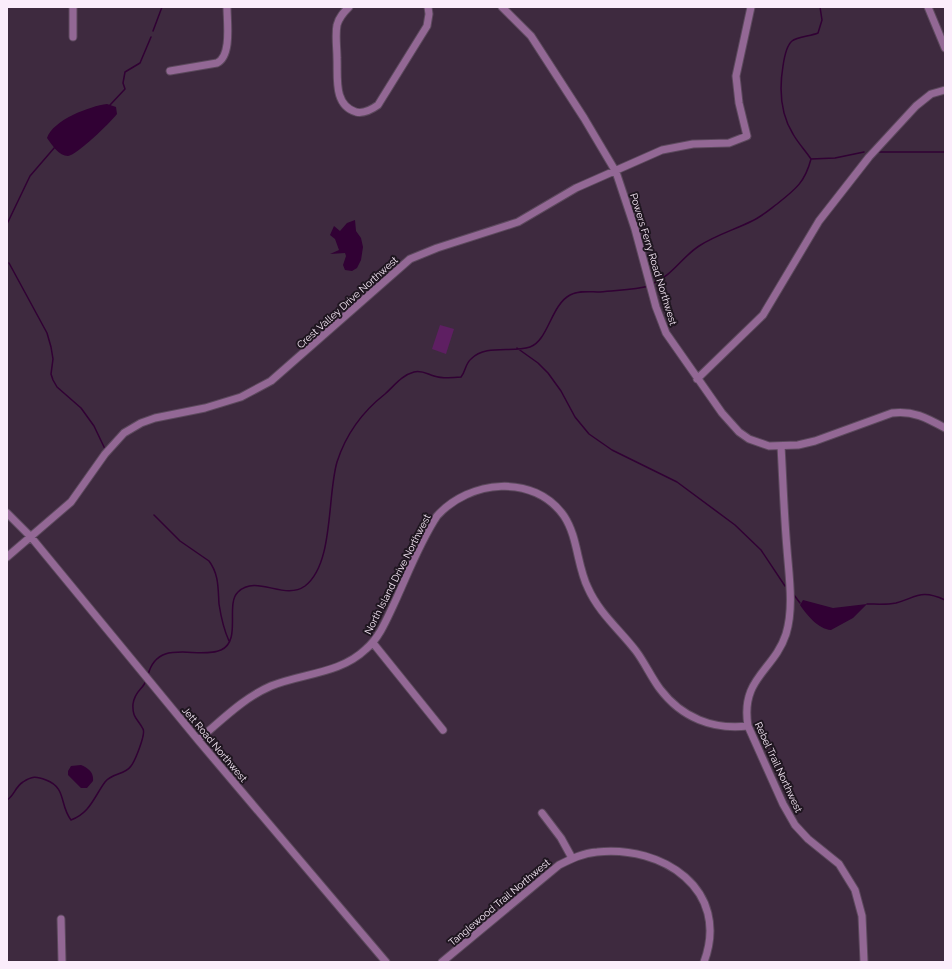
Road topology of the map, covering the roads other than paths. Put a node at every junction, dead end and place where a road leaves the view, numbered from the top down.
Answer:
1 (73, 7) edge
2 (227, 7) edge
3 (349, 7) edge
4 (428, 7) edge
5 (502, 7) edge
6 (751, 7) edge
7 (928, 7) edge
8 (73, 37) dead end
9 (945, 48) edge
10 (170, 71) dead end
11 (945, 90) edge
12 (616, 172) junction
13 (697, 379) junction
14 (945, 428) edge
15 (781, 446) junction
16 (7, 513) edge
17 (31, 537) junction
18 (7, 557) edge
19 (373, 643) junction
20 (748, 726) junction
21 (443, 730) dead end
22 (198, 740) junction
23 (542, 813) dead end
24 (572, 858) junction
25 (61, 919) dead end
26 (62, 962) edge
27 (386, 962) edge
28 (442, 962) edge
29 (704, 962) edge
30 (864, 962) edge

1 - 8 street
2 - 10 street
3 - 4 street
5 - 12 street, Powers Ferry Road Northwest
6 - 12 street, Crest Valley Drive Northwest
7 - 9 street
11 - 13 street
12 - 13 street, Powers Ferry Road Northwest
12 - 17 street, Crest Valley Drive Northwest
13 - 15 street, Powers Ferry Road Northwest
14 - 15 street, Powers Ferry Road Northwest
15 - 20 street, Rebel Trail Northwest
16 - 17 street, Jett Road Northwest
17 - 18 street, Crest Valley Drive Northwest
17 - 22 street, Jett Road Northwest
19 - 20 street, North Island Drive Northwest
19 - 21 street
19 - 22 street, North Island Drive Northwest
20 - 30 street, Rebel Trail Northwest
22 - 27 street, Jett Road Northwest
23 - 24 street
24 - 28 street, Tanglewood Trail Northwest
24 - 29 street, Tanglewood Trail Northwest
25 - 26 street

